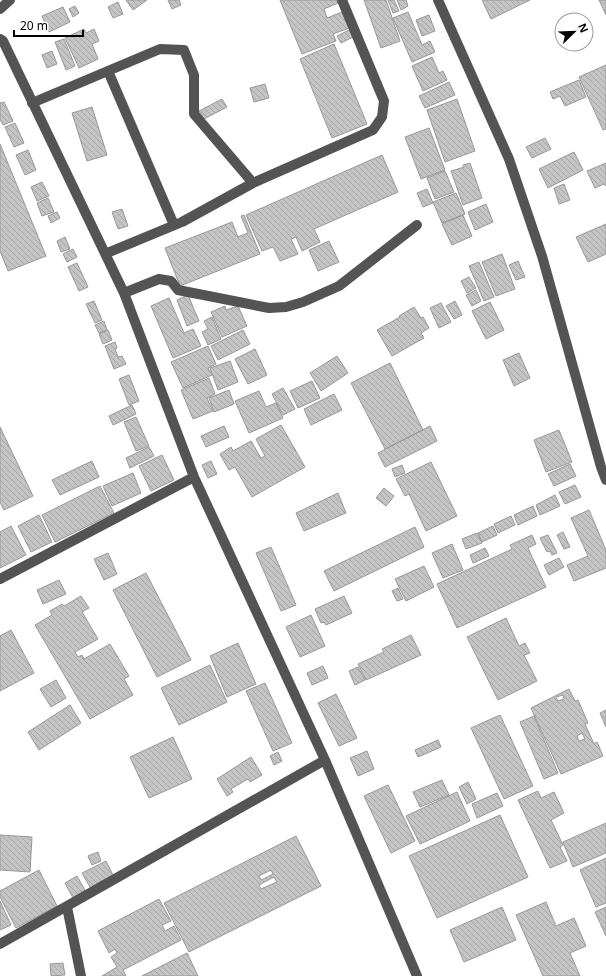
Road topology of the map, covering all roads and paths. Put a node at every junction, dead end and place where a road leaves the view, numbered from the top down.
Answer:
1 (10, 0) edge
2 (342, 0) edge
3 (438, 0) edge
4 (0, 9) edge
5 (0, 39) edge
6 (108, 71) junction
7 (32, 103) junction
8 (253, 183) junction
9 (174, 225) junction
10 (417, 225) dead end
11 (106, 254) junction
12 (124, 293) junction
13 (604, 466) edge
14 (194, 477) junction
15 (606, 480) edge
16 (0, 579) edge
17 (325, 760) junction
18 (67, 907) junction
19 (0, 944) edge
20 (80, 976) edge
21 (416, 976) edge

1 - 4 street
2 - 8 street
3 - 13 street
5 - 7 street
6 - 7 street
6 - 8 street
6 - 9 street
7 - 11 street
8 - 9 street
9 - 11 street
10 - 12 street
11 - 12 street
12 - 14 street
13 - 15 street
14 - 16 street
14 - 17 street
17 - 18 street
17 - 21 street
18 - 19 street
18 - 20 street

